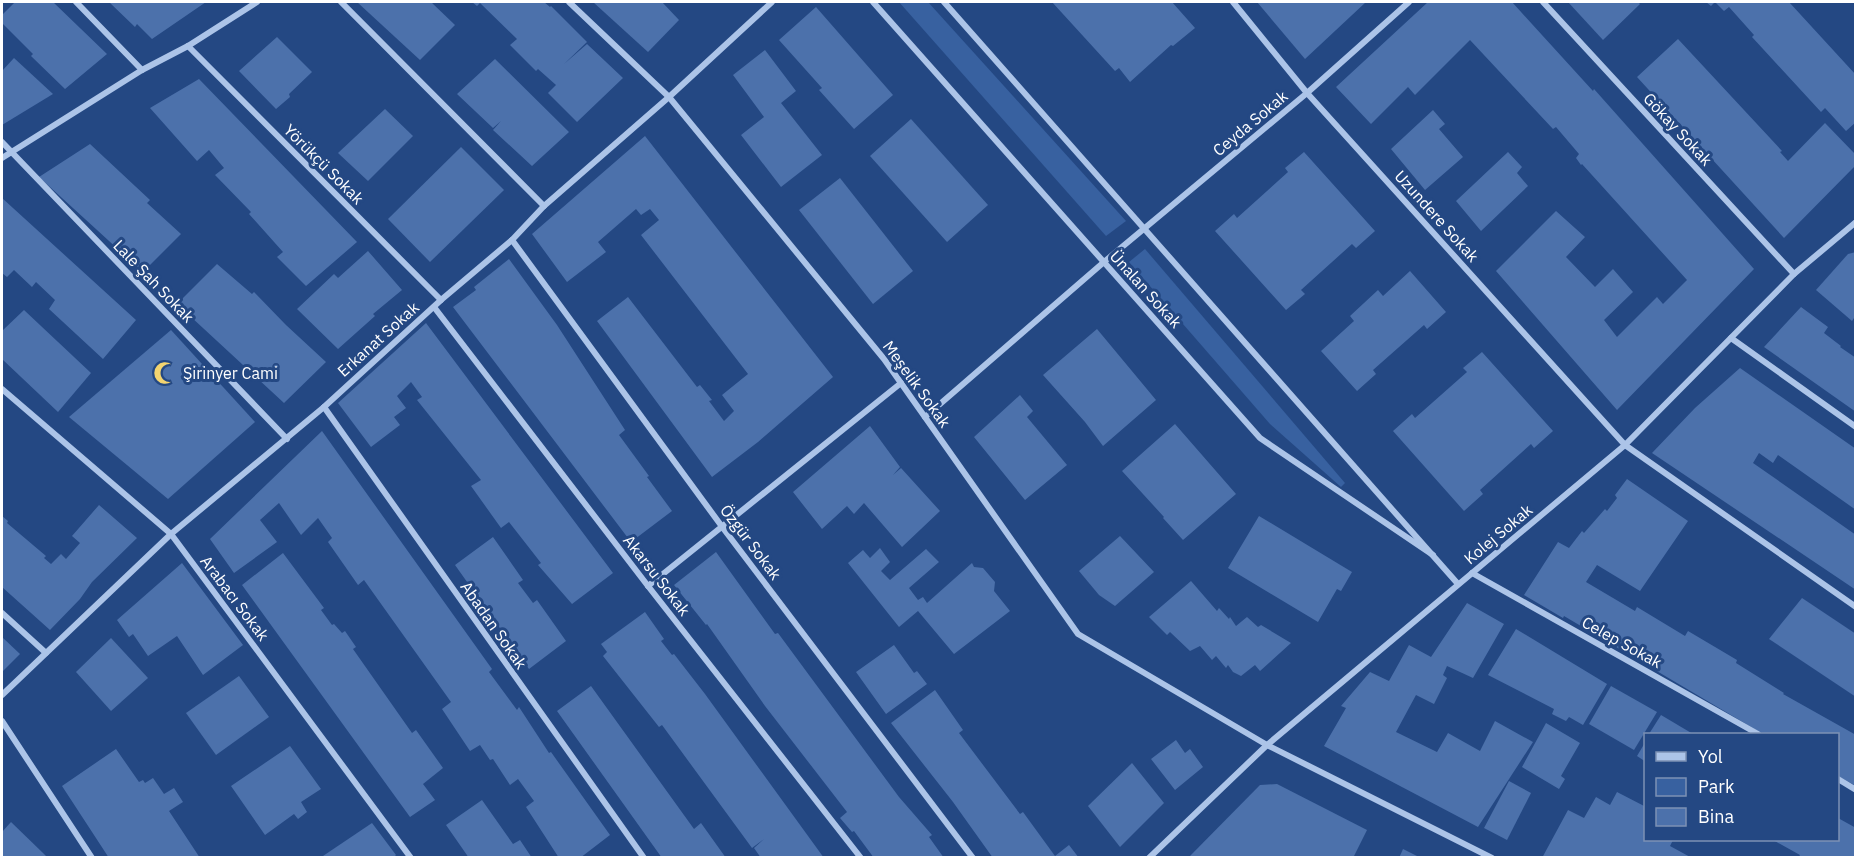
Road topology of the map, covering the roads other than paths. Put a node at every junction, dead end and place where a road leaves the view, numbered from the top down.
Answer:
1 (76, 2) edge
2 (257, 2) edge
3 (341, 2) edge
4 (569, 2) edge
5 (772, 2) edge
6 (873, 2) edge
7 (944, 2) edge
8 (1233, 2) edge
9 (1409, 2) edge
10 (1543, 2) edge
11 (188, 46) junction
12 (142, 70) junction
13 (1307, 93) junction
14 (669, 97) junction
15 (2, 142) edge
16 (12, 152) junction
17 (2, 158) edge
18 (544, 206) junction
19 (1856, 222) edge
20 (1144, 228) junction
21 (1849, 228) junction
22 (1856, 233) edge
23 (512, 240) junction
24 (1104, 262) junction
25 (1794, 274) junction
26 (441, 300) junction
27 (434, 306) junction
28 (1731, 338) junction
29 (901, 383) junction
30 (2, 389) edge
31 (324, 406) junction
32 (925, 417) junction
33 (1856, 427) edge
34 (286, 439) junction
35 (1625, 445) junction
36 (723, 528) junction
37 (171, 534) junction
38 (1433, 555) junction
39 (1472, 573) junction
40 (1458, 584) junction
41 (648, 586) junction
42 (1856, 607) edge
43 (2, 613) edge
44 (46, 653) junction
45 (2, 695) edge
46 (2, 721) edge
47 (1754, 733) edge
48 (1267, 745) junction
49 (1839, 780) edge
50 (1856, 790) edge
51 (92, 858) edge
52 (411, 858) edge
53 (644, 858) edge
54 (861, 858) edge
55 (973, 858) edge
56 (1149, 858) edge
57 (1492, 858) edge

1 - 12 street
2 - 11 street
3 - 18 street
4 - 14 street, Meşelik Sokak
5 - 14 street, Erkanat Sokak
6 - 24 street, Ünalan Sokak
7 - 20 street, Ünalan Sokak
8 - 13 street, Uzundere Sokak
9 - 13 street, Ceyda Sokak
10 - 25 street, Gökay Sokak
11 - 12 street
11 - 26 street, Yörükçü Sokak
12 - 16 street
13 - 20 street, Ceyda Sokak
13 - 35 street, Uzundere Sokak
14 - 18 street, Erkanat Sokak
14 - 29 street, Meşelik Sokak
15 - 16 street, Lale Şah Sokak
16 - 17 street
16 - 34 street, Lale Şah Sokak
18 - 23 street, Erkanat Sokak
19 - 21 street, Kolej Sokak
20 - 24 street, Ceyda Sokak
20 - 38 street, Ünalan Sokak
21 - 22 street
21 - 25 street, Kolej Sokak
23 - 26 street, Erkanat Sokak
23 - 36 street, Özgür Sokak
24 - 32 street, Ceyda Sokak
24 - 38 street, Ünalan Sokak
25 - 28 street, Kolej Sokak
26 - 27 street, Erkanat Sokak
27 - 31 street, Erkanat Sokak
27 - 41 street, Akarsu Sokak
28 - 33 street
28 - 35 street, Kolej Sokak
29 - 32 street, Meşelik Sokak
29 - 36 street
30 - 37 street, Arabacı Sokak
31 - 34 street, Erkanat Sokak
31 - 53 street, Abadan Sokak
32 - 48 street, Meşelik Sokak
34 - 37 street, Erkanat Sokak
35 - 39 street, Kolej Sokak
35 - 42 street, Uzundere Sokak
36 - 41 street
36 - 55 street, Özgür Sokak
37 - 44 street, Erkanat Sokak
37 - 52 street, Arabacı Sokak
38 - 40 street, Ünalan Sokak
39 - 40 street, Kolej Sokak
39 - 47 street, Celep Sokak
40 - 48 street, Kolej Sokak
41 - 54 street, Akarsu Sokak
43 - 44 street
44 - 45 street, Erkanat Sokak
46 - 51 street
48 - 56 street, Kolej Sokak
48 - 57 street, Meşelik Sokak
49 - 50 street

